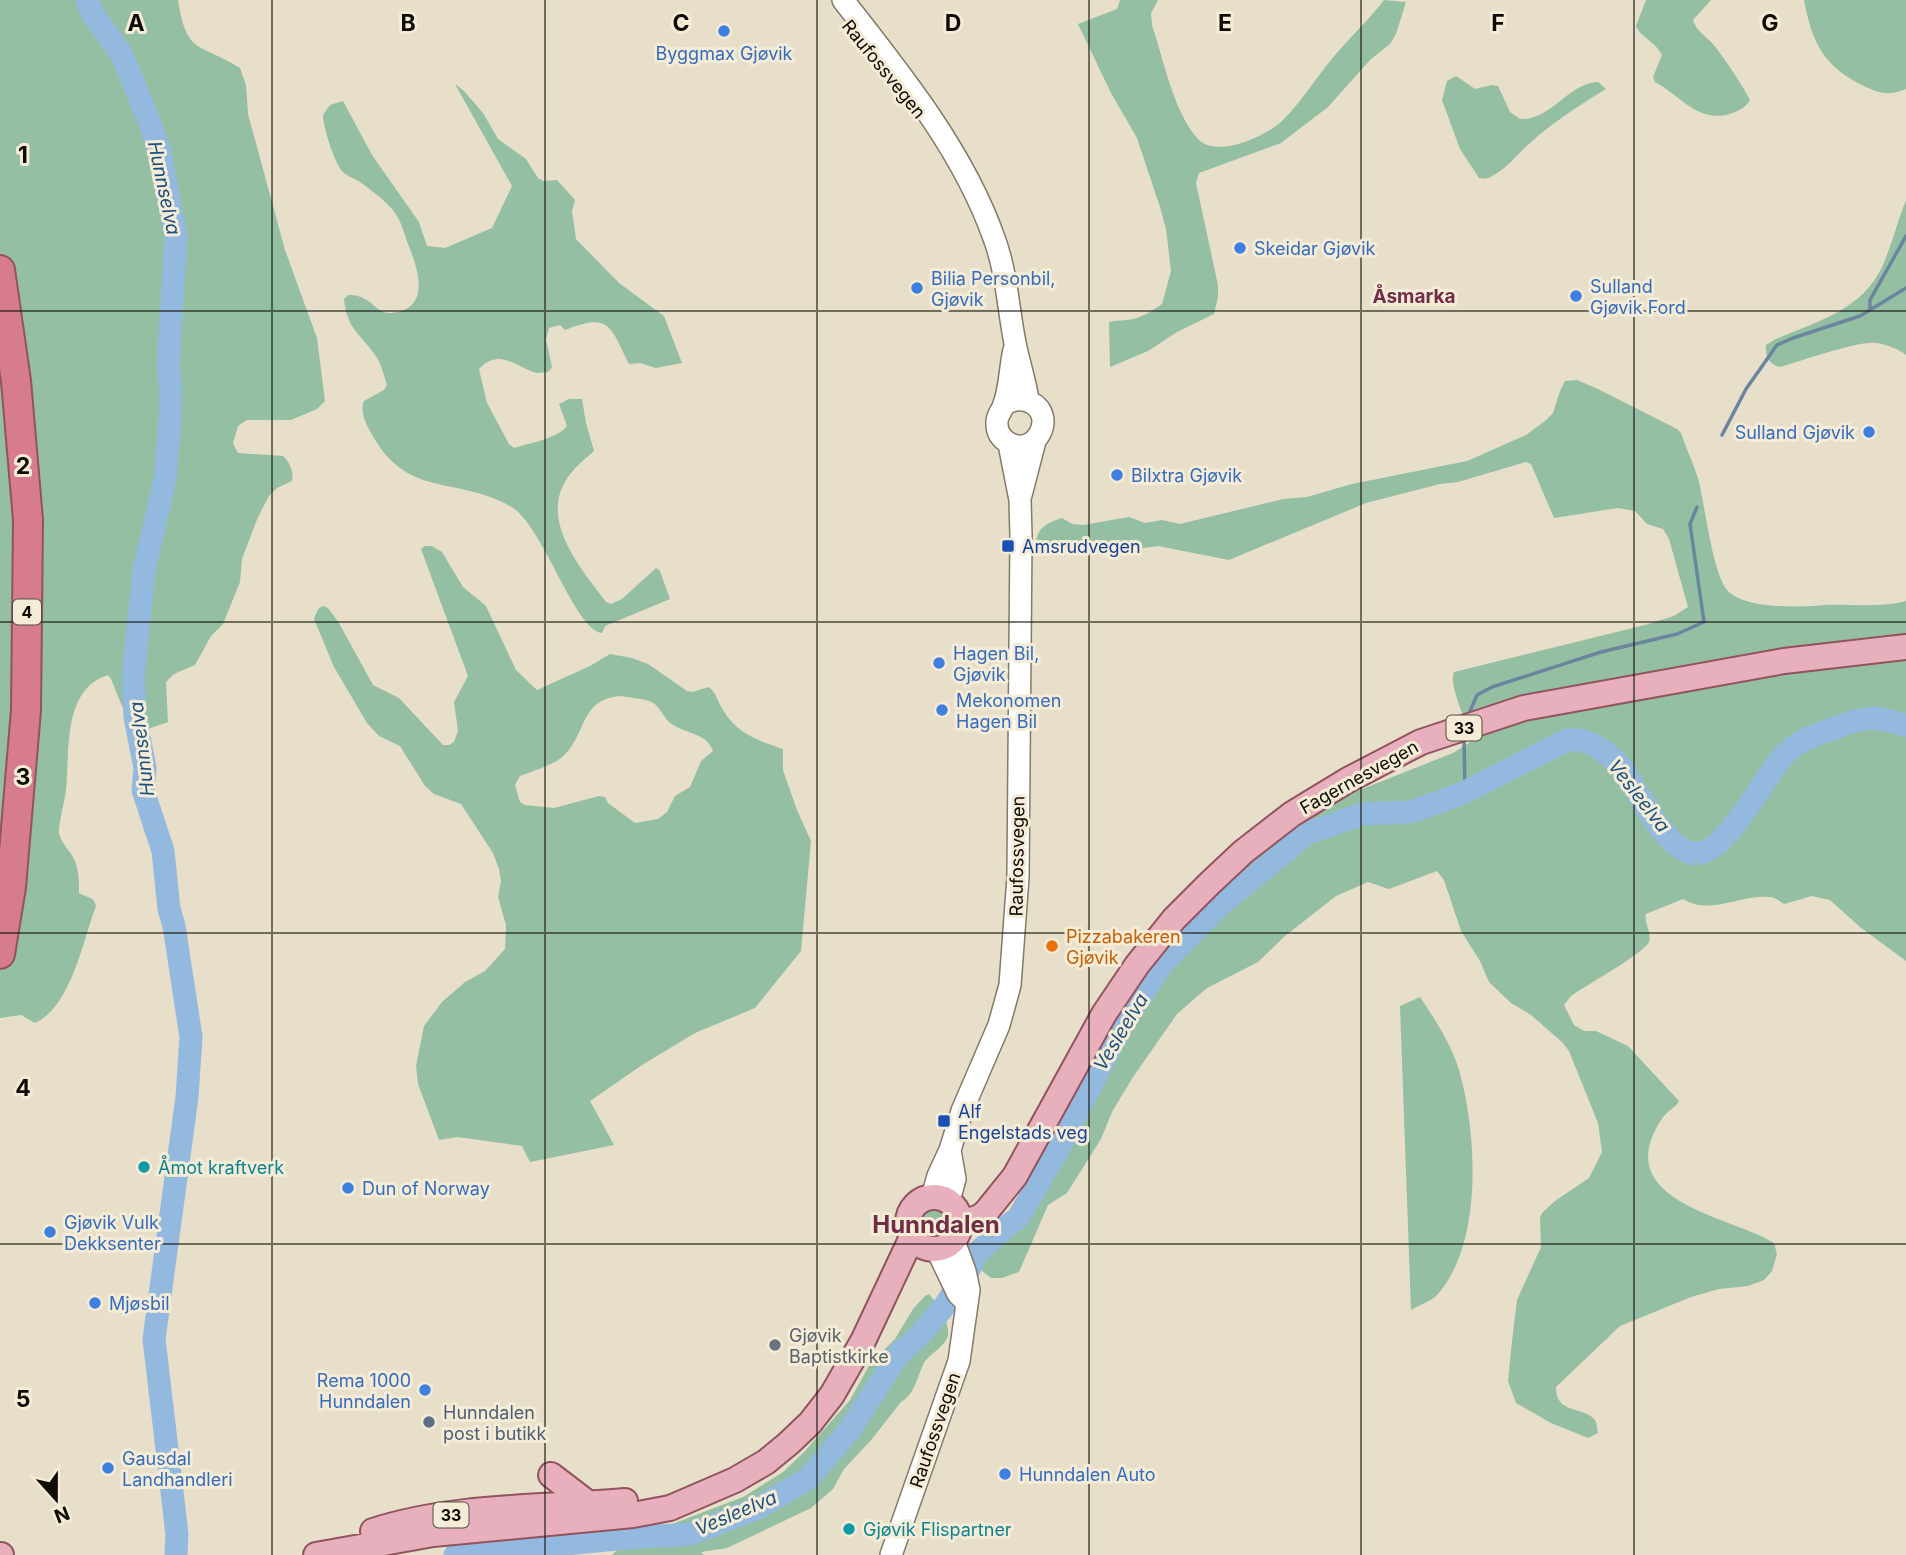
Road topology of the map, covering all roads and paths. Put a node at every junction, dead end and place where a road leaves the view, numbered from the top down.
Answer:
1 (826, 0) edge
2 (843, 0) edge
3 (942, 137) junction
4 (0, 270) edge
5 (1015, 344) junction
6 (0, 345) edge
7 (1028, 400) junction
8 (1004, 405) junction
9 (1035, 441) junction
10 (1009, 444) junction
11 (1020, 500) junction
12 (1906, 647) edge
13 (0, 881) edge
14 (0, 954) edge
15 (941, 1226) junction
16 (551, 1475) dead end
17 (719, 1487) junction
18 (589, 1504) junction
19 (318, 1555) edge
20 (891, 1555) edge

1 - 3 main road, Raufossvegen
2 - 3 main road, Raufossvegen
3 - 5 main road, Raufossvegen
4 - 14 highway, 4
5 - 7 main road, Raufossvegen
5 - 8 main road, Raufossvegen
6 - 13 highway, 4
7 - 8 main road
7 - 9 main road, Raufossvegen
8 - 10 main road, Raufossvegen
9 - 10 main road
9 - 11 main road, Raufossvegen
10 - 11 main road, Raufossvegen
11 - 15 main road, Raufossvegen
12 - 15 main road, Fagernesvegen / 33
15 - 17 main road, 33
15 - 20 main road, Raufossvegen
16 - 18 main road
17 - 18 main road, 33
17 - 19 main road, 33
18 - 19 main road, 33

